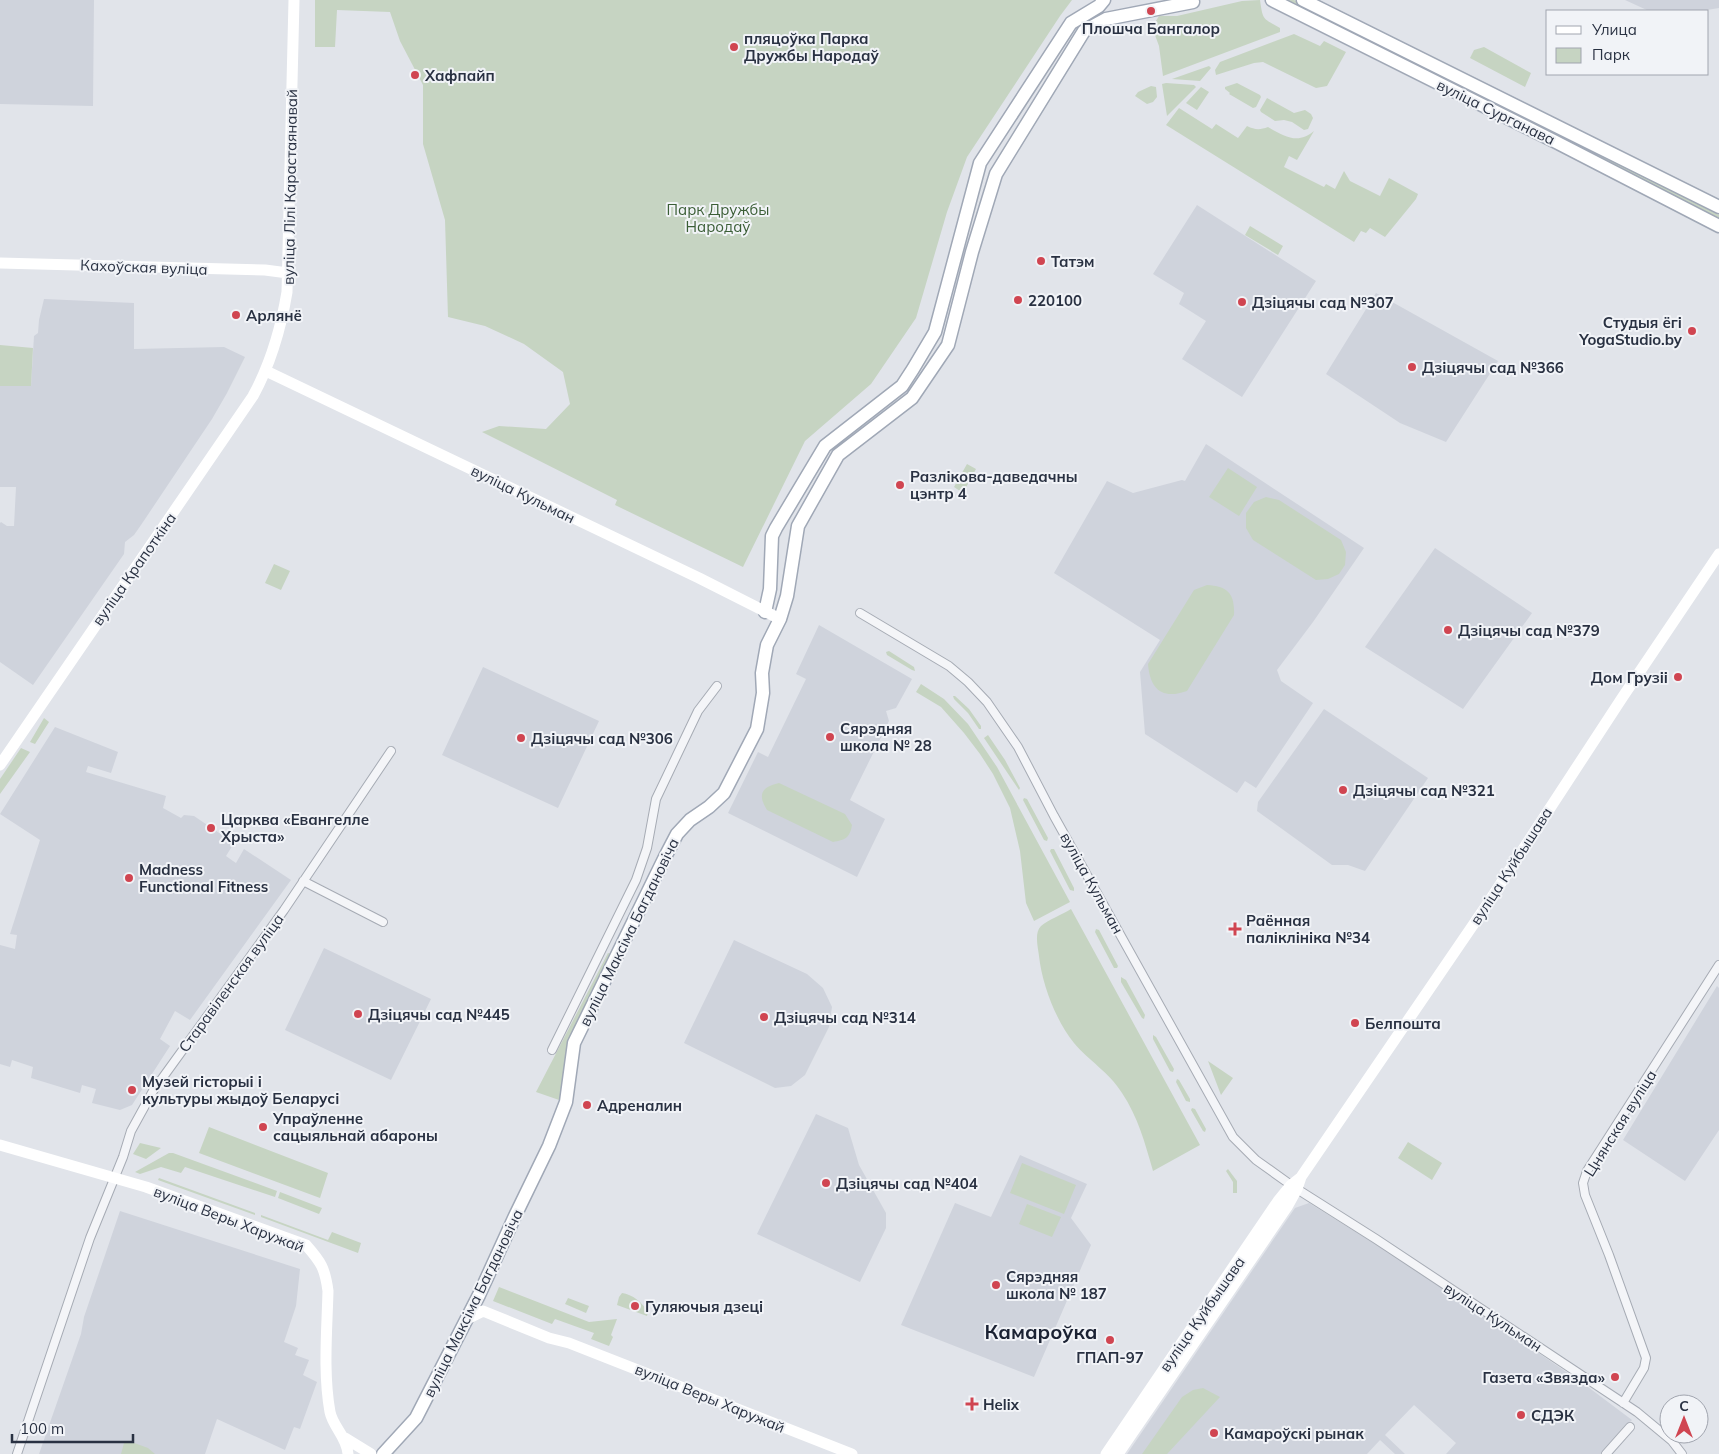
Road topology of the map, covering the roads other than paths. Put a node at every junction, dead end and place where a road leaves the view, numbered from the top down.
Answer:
1 (294, 0) edge
2 (1104, 0) edge
3 (1164, 0) edge
4 (1272, 0) edge
5 (1303, 0) edge
6 (1197, 1) edge
7 (1719, 207) edge
8 (1719, 226) edge
9 (0, 264) edge
10 (288, 273) junction
11 (266, 371) junction
12 (1719, 554) edge
13 (765, 612) junction
14 (860, 613) dead end
15 (780, 619) junction
16 (717, 686) dead end
17 (391, 751) dead end
18 (0, 765) edge
19 (303, 881) junction
20 (383, 922) dead end
21 (1718, 968) edge
22 (552, 1050) dead end
23 (0, 1144) edge
24 (115, 1177) junction
25 (1294, 1187) junction
26 (479, 1295) junction
27 (469, 1318) junction
28 (569, 1342) junction
29 (1623, 1403) junction
30 (1630, 1426) dead end
31 (345, 1438) junction
32 (16, 1454) edge
33 (348, 1454) edge
34 (371, 1454) edge
35 (383, 1454) edge
36 (852, 1454) edge
37 (1106, 1454) edge
38 (1118, 1454) edge
39 (1606, 1454) edge
40 (1682, 1454) edge

1 - 10 main road, вуліца Лілі Карастаянавай
2 - 13 main road
3 - 6 main road
4 - 8 main road, вуліца Сурганава
5 - 7 main road, вуліца Сурганава
6 - 15 main road, вуліца Максіма Багдановіча
9 - 10 main road, Кахоўская вуліца
10 - 11 main road, вуліца Лілі Карастаянавай
11 - 13 main road, вуліца Кульман
11 - 18 main road, вуліца Крапоткіна
12 - 25 main road, вуліца Куйбышава
13 - 15 main road, вуліца Кульман
14 - 25 street, вуліца Кульман
15 - 26 main road, вуліца Максіма Багдановіча
16 - 22 street, вуліца Максіма Багдановіча
17 - 19 street, Старавіленская вуліца
19 - 20 street
19 - 24 street, Старавіленская вуліца
21 - 29 street, Цнянская вуліца
23 - 24 main road, вуліца Веры Харужай
24 - 31 main road, вуліца Веры Харужай
24 - 32 street, Старавіленская вуліца
25 - 29 street, вуліца Кульман
25 - 37 main road, вуліца Куйбышава
25 - 38 main road, вуліца Куйбышава
26 - 27 main road, вуліца Максіма Багдановіча
26 - 28 main road, вуліца Веры Харужай
27 - 28 main road, вуліца Веры Харужай
27 - 35 main road, вуліца Максіма Багдановіча
28 - 36 main road, вуліца Веры Харужай
29 - 40 street, вуліца Кульман
30 - 39 street
31 - 33 main road, вуліца Веры Харужай
31 - 34 main road

